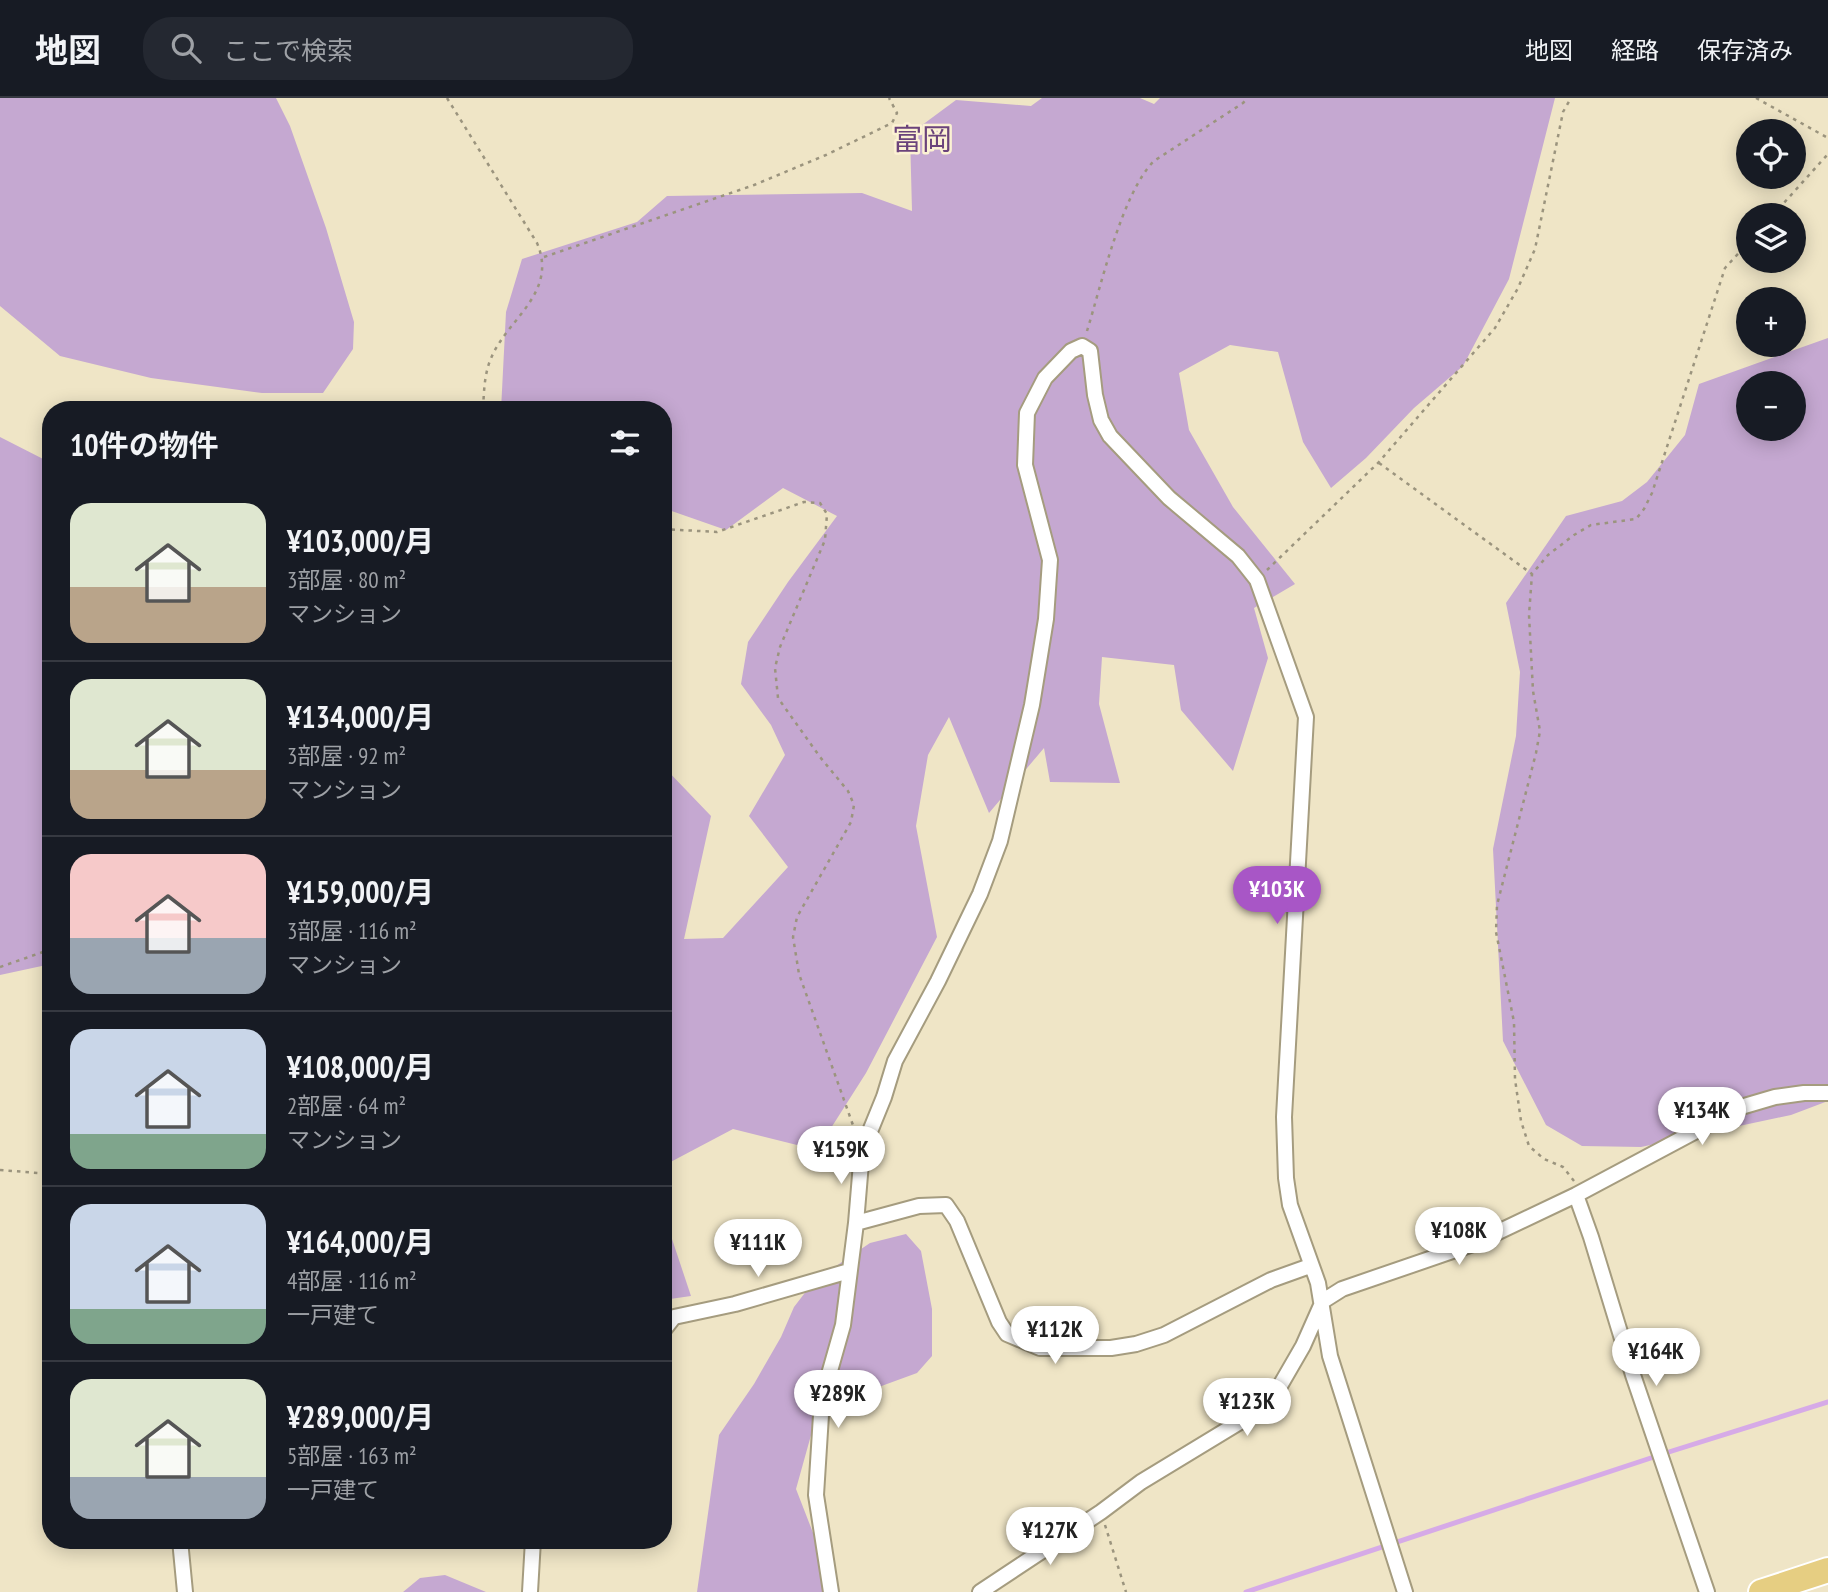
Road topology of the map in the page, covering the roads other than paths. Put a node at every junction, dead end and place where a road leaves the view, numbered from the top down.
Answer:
1 (1828, 1093) edge
2 (1576, 1195) junction
3 (856, 1223) junction
4 (1310, 1266) junction
5 (849, 1271) junction
6 (1323, 1301) junction
7 (672, 1320) edge
8 (181, 1549) edge
9 (532, 1549) edge
10 (1828, 1570) edge
11 (185, 1592) edge
12 (530, 1592) edge
13 (831, 1592) edge
14 (979, 1592) edge
15 (1405, 1592) edge
16 (1707, 1592) edge
17 (1761, 1592) edge

1 - 2 street
2 - 6 street
2 - 16 street
3 - 4 street
3 - 4 street
3 - 5 street
4 - 6 street
5 - 7 street
5 - 13 street
6 - 14 street
6 - 15 street
8 - 11 street
9 - 12 street
10 - 17 highway

